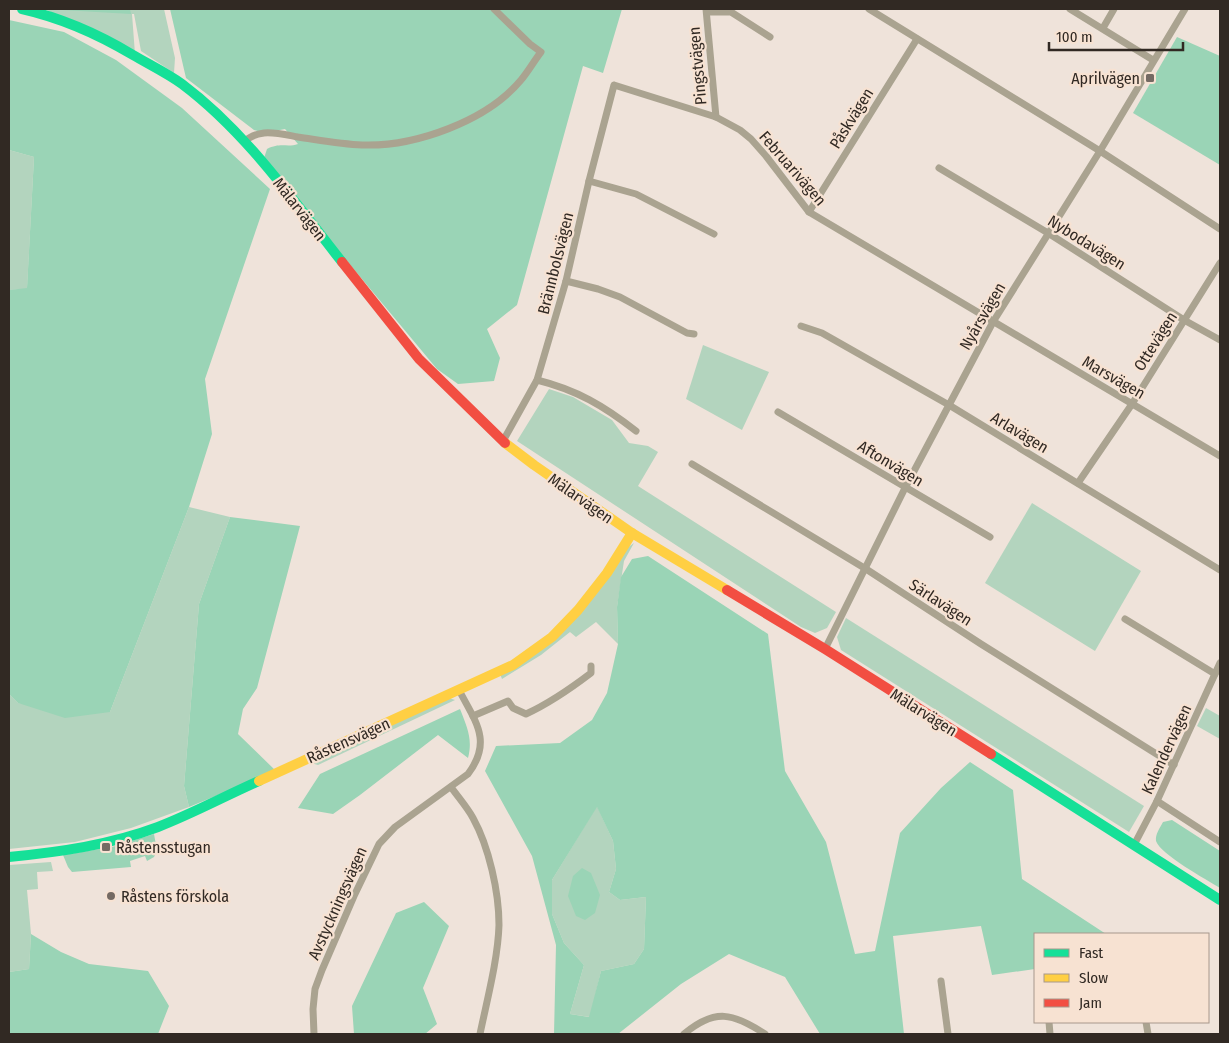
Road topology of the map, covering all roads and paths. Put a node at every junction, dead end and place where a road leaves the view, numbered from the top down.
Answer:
1 (22, 9) edge
2 (494, 9) edge
3 (869, 9) edge
4 (1070, 9) edge
5 (1114, 9) edge
6 (1185, 9) edge
7 (706, 11) edge
8 (1104, 28) junction
9 (770, 37) dead end
10 (917, 39) junction
11 (1153, 60) junction
12 (614, 84) joint
13 (716, 117) junction
14 (244, 142) junction
15 (1100, 152) junction
16 (939, 168) dead end
17 (588, 181) junction
18 (809, 212) junction
19 (1220, 230) edge
20 (1048, 233) junction
21 (714, 234) dead end
22 (1220, 263) edge
23 (566, 281) junction
24 (1184, 320) junction
25 (993, 322) junction
26 (801, 326) dead end
27 (694, 334) dead end
28 (1220, 340) edge
29 (537, 380) junction
30 (1132, 404) junction
31 (949, 405) junction
32 (778, 412) dead end
33 (636, 431) dead end
34 (503, 441) junction
35 (1220, 456) edge
36 (692, 464) dead end
37 (1078, 483) junction
38 (905, 488) junction
39 (632, 533) junction
40 (990, 537) dead end
41 (866, 569) junction
42 (1220, 570) edge
43 (1126, 619) dead end
44 (825, 649) junction
45 (1220, 663) edge
46 (591, 666) dead end
47 (1216, 674) junction
48 (459, 690) junction
49 (473, 716) junction
50 (1174, 765) junction
51 (451, 787) junction
52 (1157, 801) junction
53 (1220, 842) edge
54 (1134, 844) junction
55 (9, 857) edge
56 (1220, 900) edge
57 (941, 981) dead end
58 (314, 1034) edge
59 (480, 1034) edge
60 (684, 1034) edge
61 (764, 1034) edge
62 (948, 1034) edge

1 - 14 street, Mälarvägen
2 - 14 street
3 - 10 street
4 - 8 street
5 - 8 street
6 - 11 street, Nyårsvägen
7 - 9 street, Pingstvägen
7 - 13 street, Pingstvägen
8 - 11 street
10 - 15 street
10 - 18 street, Påskvägen
11 - 15 street, Nyårsvägen
12 - 13 street, Februarivägen
12 - 17 street, Brännbolsvägen
13 - 18 street, Februarivägen
14 - 34 street, Mälarvägen
15 - 19 street
15 - 20 street, Nyårsvägen
16 - 20 street, Nybodavägen
17 - 21 street
17 - 23 street, Brännbolsvägen
18 - 25 street, Februarivägen
20 - 24 street, Nybodavägen
20 - 25 street, Nyårsvägen
22 - 24 street, Ottevägen
23 - 27 street
23 - 29 street, Brännbolsvägen
24 - 28 street, Nybodavägen
24 - 30 street, Ottevägen
25 - 30 street, Marsvägen
25 - 31 street, Nyårsvägen
26 - 31 street, Arlavägen
29 - 33 street
29 - 34 street, Brännbolsvägen
30 - 35 street, Marsvägen
30 - 37 street, Ottevägen
31 - 37 street, Arlavägen
31 - 38 street, Nyårsvägen
32 - 38 street, Aftonvägen
34 - 39 street, Mälarvägen
36 - 41 street, Särlavägen
37 - 42 street, Arlavägen
38 - 40 street, Aftonvägen
38 - 41 street, Nyårsvägen
39 - 44 street, Mälarvägen
39 - 48 street, Råstensvägen
41 - 44 street, Nyårsvägen
41 - 50 street, Särlavägen
43 - 47 street
44 - 54 street, Mälarvägen
45 - 47 street, Kalendervägen
46 - 49 street
47 - 50 street, Kalendervägen
48 - 49 street, Avstyckningsvägen
48 - 55 street, Råstensvägen
49 - 51 street, Avstyckningsvägen
50 - 52 street, Kalendervägen
51 - 58 street, Avstyckningsvägen
51 - 59 street
52 - 53 street
52 - 54 street, Kalendervägen
54 - 56 street, Mälarvägen
57 - 62 street
60 - 61 street

